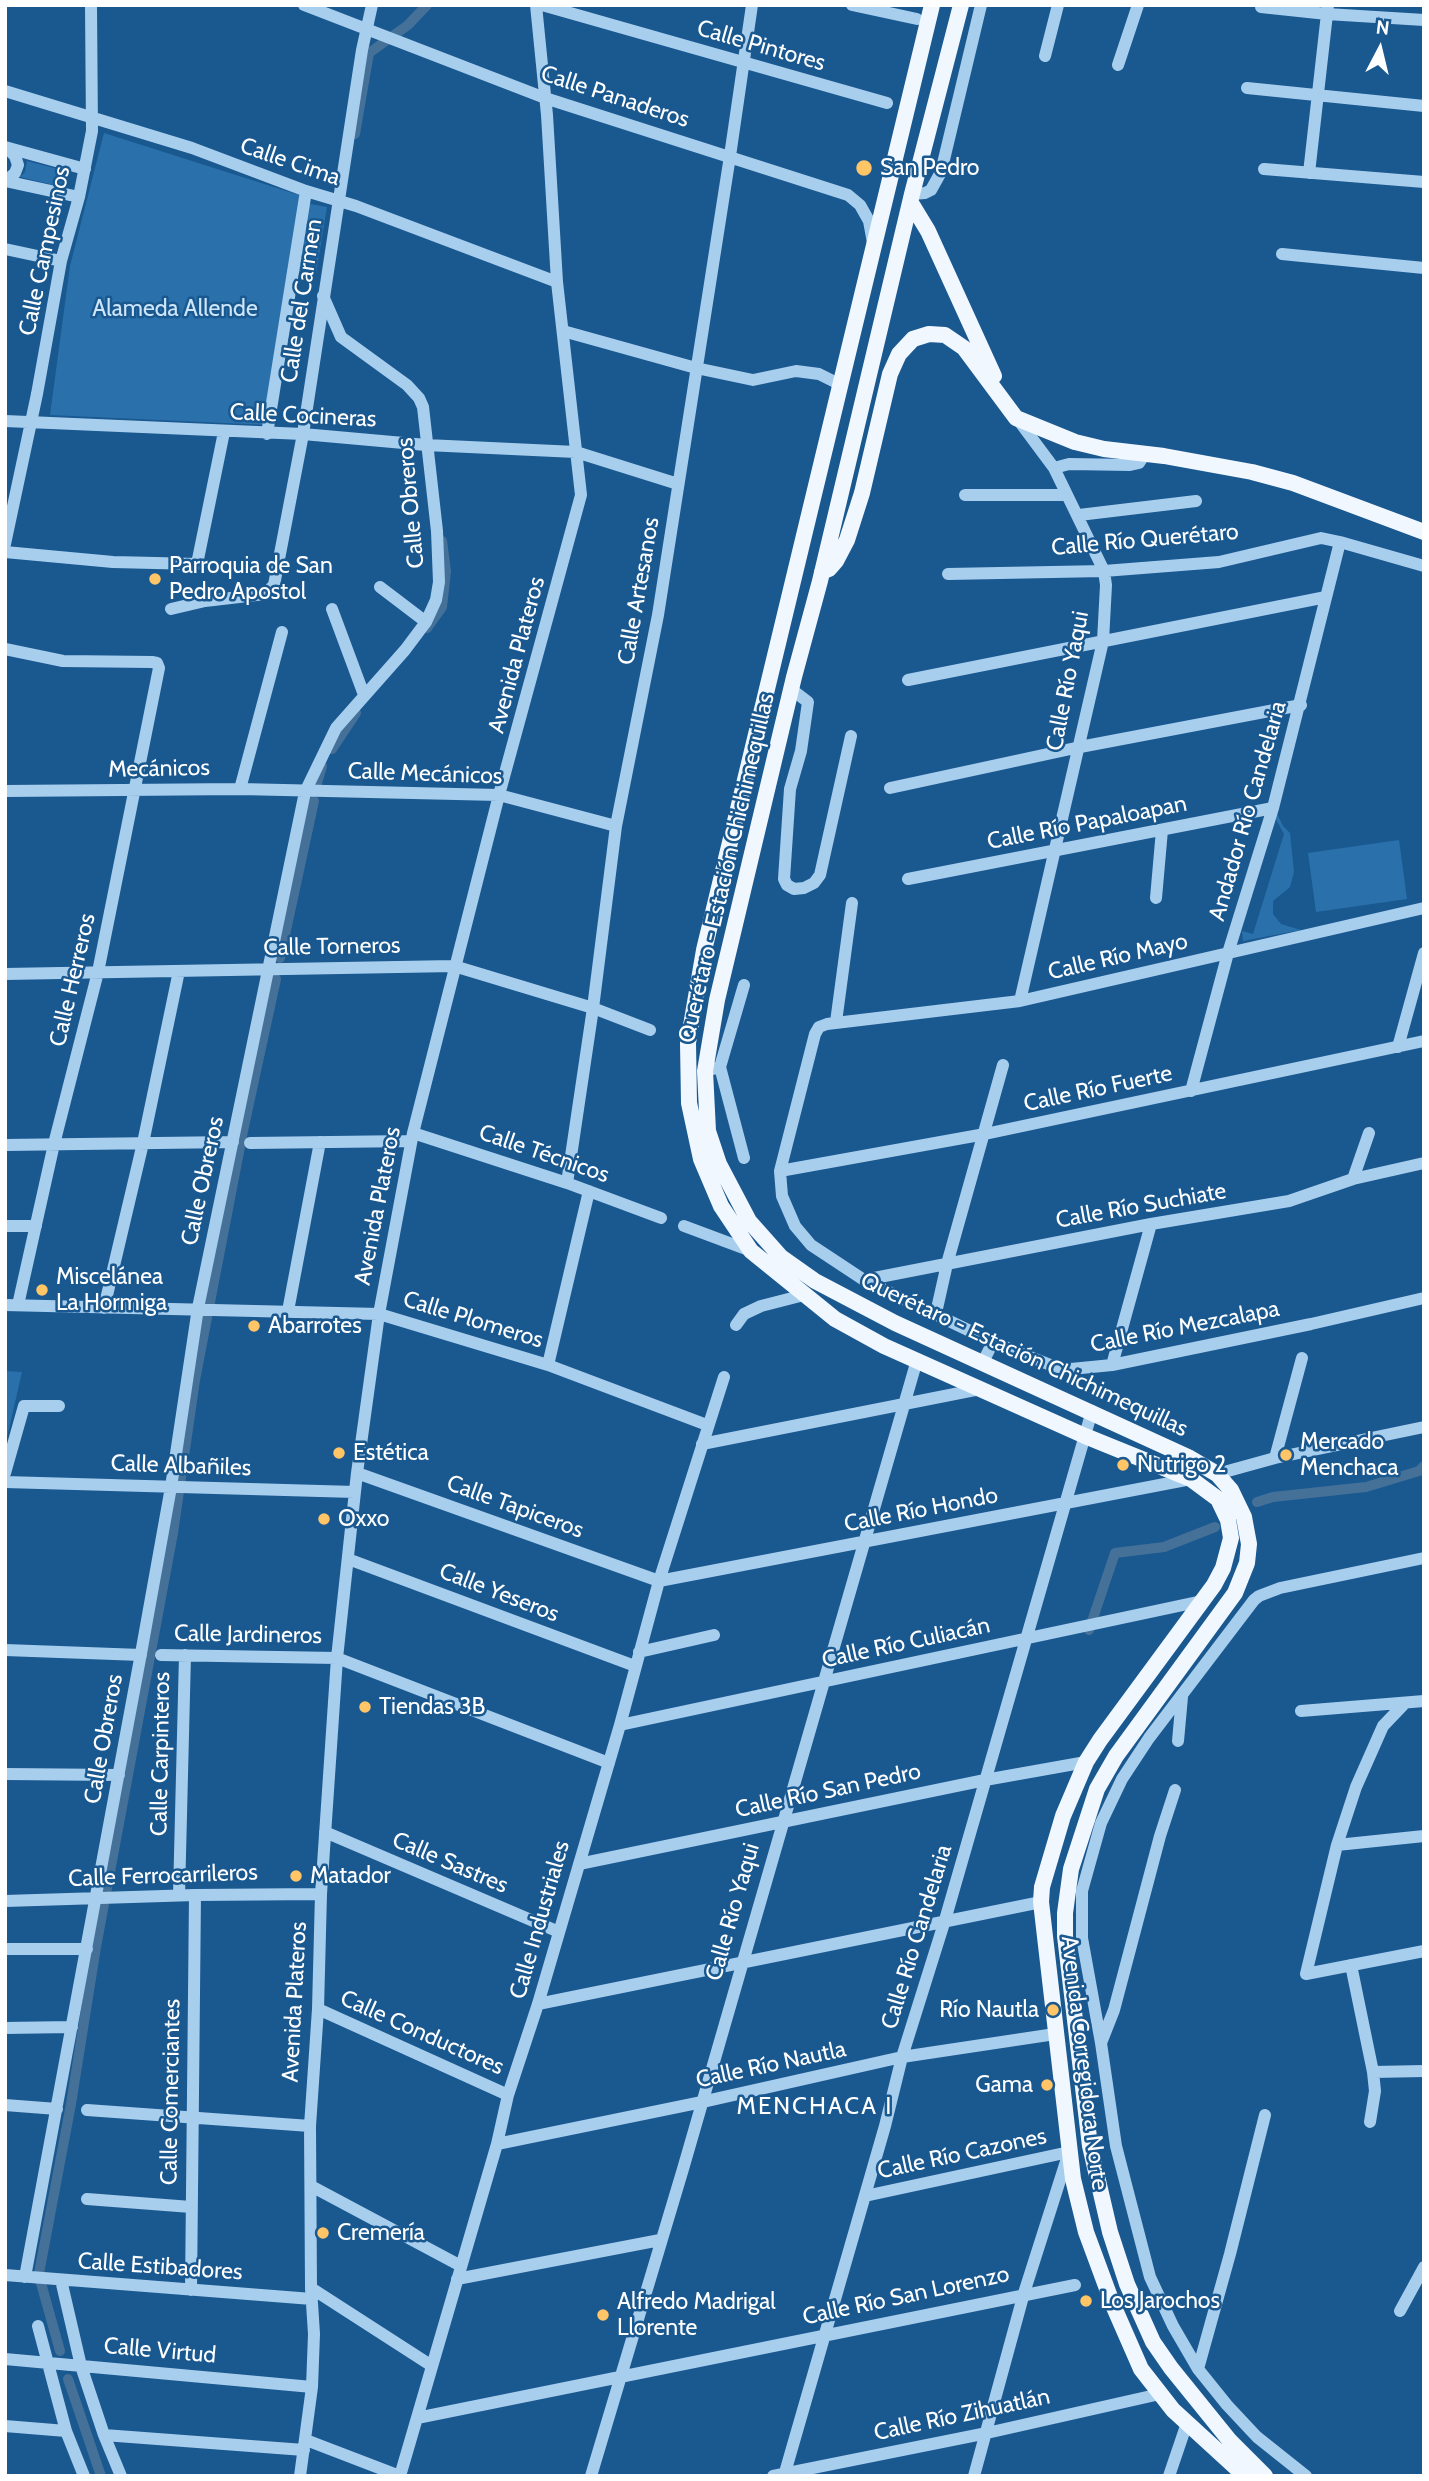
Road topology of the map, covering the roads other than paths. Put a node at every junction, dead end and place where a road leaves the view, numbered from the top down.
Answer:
1 (91, 5) edge
2 (304, 5) edge
3 (372, 5) edge
4 (536, 5) edge
5 (542, 5) edge
6 (752, 5) edge
7 (852, 5) edge
8 (932, 5) edge
9 (961, 5) edge
10 (981, 5) edge
11 (1058, 5) edge
12 (1138, 5) edge
13 (1261, 7) dead end
14 (1328, 10) edge
15 (917, 19) dead end
16 (1424, 20) edge
17 (366, 30) junction
18 (1045, 56) dead end
19 (744, 64) junction
20 (1118, 65) dead end
21 (1247, 88) dead end
22 (5, 91) edge
23 (1319, 96) junction
24 (545, 98) junction
25 (887, 103) dead end
26 (1424, 106) edge
27 (93, 118) junction
28 (6, 148) edge
29 (730, 156) junction
30 (85, 169) junction
31 (1264, 169) dead end
32 (1309, 173) junction
33 (6, 181) edge
34 (1424, 182) edge
35 (306, 191) junction
36 (79, 197) junction
37 (911, 199) junction
38 (340, 201) junction
39 (5, 249) edge
40 (1282, 254) dead end
41 (873, 260) junction
42 (61, 261) junction
43 (1424, 268) edge
44 (557, 282) junction
45 (323, 296) junction
46 (563, 331) junction
47 (696, 368) junction
48 (841, 385) junction
49 (1016, 418) junction
50 (5, 421) edge
51 (31, 423) junction
52 (224, 432) junction
53 (267, 434) junction
54 (303, 434) junction
55 (426, 445) junction
56 (576, 452) junction
57 (1145, 454) junction
58 (1054, 468) junction
59 (678, 484) junction
60 (965, 495) dead end
61 (1067, 495) junction
62 (1196, 501) dead end
63 (1079, 515) junction
64 (1424, 532) edge
65 (803, 540) junction
66 (1340, 541) junction
67 (5, 544) edge
68 (5, 552) edge
69 (1424, 566) edge
70 (1104, 571) junction
71 (822, 572) junction
72 (947, 574) dead end
73 (380, 587) dead end
74 (1326, 597) junction
75 (171, 609) dead end
76 (332, 609) dead end
77 (426, 622) junction
78 (282, 632) dead end
79 (1103, 641) junction
80 (5, 649) edge
81 (908, 680) dead end
82 (791, 689) junction
83 (364, 695) junction
84 (1301, 705) junction
85 (852, 736) dead end
86 (1080, 747) junction
87 (890, 788) dead end
88 (240, 789) junction
89 (136, 790) junction
90 (5, 791) edge
91 (309, 792) junction
92 (499, 795) junction
93 (1273, 808) junction
94 (616, 826) junction
95 (1162, 830) junction
96 (1053, 851) junction
97 (908, 879) dead end
98 (1156, 898) dead end
99 (852, 903) dead end
100 (1424, 908) edge
101 (1228, 953) junction
102 (1424, 953) edge
103 (454, 966) junction
104 (270, 970) junction
105 (179, 971) junction
106 (98, 972) junction
107 (5, 974) edge
108 (744, 985) dead end
109 (1020, 1001) junction
110 (593, 1008) junction
111 (836, 1022) junction
112 (650, 1030) dead end
113 (1424, 1041) edge
114 (1398, 1047) junction
115 (1003, 1065) dead end
116 (712, 1069) junction
117 (1191, 1091) junction
118 (1369, 1133) dead end
119 (985, 1134) junction
120 (412, 1137) junction
121 (233, 1142) junction
122 (320, 1142) junction
123 (143, 1143) junction
124 (250, 1143) dead end
125 (54, 1144) junction
126 (5, 1145) edge
127 (744, 1158) dead end
128 (1424, 1163) edge
129 (780, 1171) junction
130 (1353, 1179) junction
131 (567, 1183) junction
132 (589, 1191) junction
133 (661, 1218) dead end
134 (1151, 1224) junction
135 (5, 1226) edge
136 (36, 1226) junction
137 (684, 1226) dead end
138 (751, 1251) junction
139 (947, 1264) junction
140 (864, 1280) junction
141 (804, 1295) junction
142 (1424, 1298) edge
143 (11, 1305) edge
144 (104, 1308) junction
145 (205, 1309) junction
146 (288, 1311) junction
147 (936, 1313) junction
148 (379, 1314) junction
149 (736, 1325) dead end
150 (993, 1342) junction
151 (1302, 1358) dead end
152 (917, 1360) junction
153 (983, 1362) junction
154 (548, 1365) junction
155 (1112, 1365) junction
156 (724, 1377) dead end
157 (980, 1389) junction
158 (905, 1405) junction
159 (59, 1406) dead end
160 (1091, 1411) junction
161 (707, 1425) junction
162 (1424, 1427) edge
163 (1085, 1436) junction
164 (702, 1444) junction
165 (1275, 1458) junction
166 (5, 1474) edge
167 (357, 1474) junction
168 (1217, 1474) junction
169 (1191, 1479) junction
170 (5, 1482) edge
171 (178, 1487) junction
172 (355, 1492) junction
173 (1066, 1502) junction
174 (864, 1543) junction
175 (1424, 1558) edge
176 (348, 1559) junction
177 (659, 1581) junction
178 (1202, 1601) junction
179 (714, 1635) dead end
180 (1027, 1639) junction
181 (5, 1650) edge
182 (639, 1652) junction
183 (141, 1655) junction
184 (161, 1655) dead end
185 (185, 1655) junction
186 (337, 1658) junction
187 (635, 1666) junction
188 (824, 1682) junction
189 (1182, 1697) junction
190 (1424, 1700) edge
191 (1405, 1703) junction
192 (1301, 1711) dead end
193 (620, 1725) junction
194 (1100, 1740) joint
195 (1178, 1741) dead end
196 (1086, 1762) junction
197 (1113, 1762) junction
198 (608, 1763) junction
199 (5, 1774) edge
200 (119, 1775) junction
201 (1122, 1779) junction
202 (985, 1780) junction
203 (1175, 1790) dead end
204 (783, 1822) junction
205 (1101, 1824) junction
206 (1084, 1826) junction
207 (325, 1832) junction
208 (1424, 1836) edge
209 (1337, 1845) junction
210 (579, 1864) junction
211 (321, 1894) junction
212 (179, 1895) junction
213 (195, 1895) junction
214 (100, 1899) junction
215 (5, 1901) edge
216 (1041, 1902) junction
217 (945, 1920) junction
218 (559, 1932) junction
219 (87, 1948) junction
220 (5, 1949) edge
221 (1424, 1951) edge
222 (743, 1962) junction
223 (1351, 1965) junction
224 (538, 2004) junction
225 (318, 2009) junction
226 (72, 2027) junction
227 (5, 2028) edge
228 (1055, 2034) junction
229 (1101, 2043) junction
230 (902, 2057) junction
231 (1424, 2071) edge
232 (1373, 2073) junction
233 (508, 2095) junction
234 (702, 2102) junction
235 (5, 2105) edge
236 (57, 2109) junction
237 (87, 2110) dead end
238 (1265, 2115) dead end
239 (191, 2118) junction
240 (1370, 2122) dead end
241 (310, 2126) junction
242 (497, 2144) junction
243 (1069, 2152) junction
244 (311, 2186) junction
245 (865, 2196) junction
246 (88, 2199) dead end
247 (191, 2207) junction
248 (660, 2239) junction
249 (461, 2266) junction
250 (1424, 2267) edge
251 (5, 2275) edge
252 (27, 2277) junction
253 (457, 2279) junction
254 (61, 2280) junction
255 (1075, 2285) dead end
256 (191, 2290) junction
257 (1024, 2293) junction
258 (311, 2294) junction
259 (1400, 2311) dead end
260 (38, 2326) dead end
261 (824, 2335) junction
262 (5, 2359) edge
263 (46, 2363) junction
264 (81, 2366) junction
265 (432, 2366) junction
266 (1198, 2369) junction
267 (620, 2376) junction
268 (312, 2386) junction
269 (1160, 2394) junction
270 (417, 2418) junction
271 (1187, 2423) junction
272 (5, 2426) edge
273 (66, 2431) junction
274 (987, 2433) junction
275 (104, 2435) junction
276 (305, 2445) junction
277 (780, 2475) edge
278 (84, 2476) edge
279 (121, 2476) edge
280 (300, 2476) edge
281 (400, 2476) edge
282 (591, 2476) edge
283 (974, 2476) edge
284 (1169, 2476) edge
285 (1245, 2476) edge
286 (1265, 2476) edge
287 (1306, 2476) edge

1 - 27 street, Calle Campesinos
2 - 17 street, Calle Panaderos
3 - 17 street
4 - 24 street, Avenida Plateros
5 - 19 street, Calle Pintores
6 - 19 street, Calle Artesanos
7 - 15 street
8 - 41 main road, Querétaro - Estación Chichimequillas
9 - 37 main road, Querétaro - Estación Chichimequillas
10 - 37 street
11 - 18 street
12 - 20 street
13 - 14 street
14 - 16 street
14 - 23 street
17 - 24 street, Calle Panaderos
17 - 38 street
19 - 25 street, Calle Pintores
19 - 29 street, Calle Artesanos
21 - 23 street
22 - 27 street, Calle Cima
23 - 26 street
23 - 32 street
24 - 29 street, Calle Panaderos
24 - 44 street, Avenida Plateros
27 - 30 street, Calle Campesinos
27 - 35 street, Calle Cima
28 - 30 street
28 - 33 street
29 - 41 street, Calle Panaderos
29 - 47 street, Calle Artesanos
30 - 36 street, Calle Campesinos
31 - 32 street
32 - 34 street
33 - 36 street
35 - 38 street, Calle Cima
35 - 53 street
36 - 42 street, Calle Campesinos
37 - 49 main road, Calle Río Yaqui
37 - 71 main road, Querétaro - Estación Chichimequillas
38 - 44 street, Calle Cima
38 - 45 street, Calle del Carmen
39 - 42 street
40 - 43 street
41 - 48 main road, Querétaro - Estación Chichimequillas
42 - 51 street, Calle Campesinos
44 - 46 street, Avenida Plateros
45 - 54 street, Calle del Carmen
45 - 55 street, Calle Obreros
46 - 47 street
46 - 56 street, Avenida Plateros
47 - 48 street
47 - 59 street, Calle Artesanos
48 - 65 main road, Querétaro - Estación Chichimequillas
49 - 57 main road
49 - 58 street, Calle Río Yaqui
49 - 71 main road
50 - 51 street, Calle Cocineras
51 - 52 street, Calle Cocineras
51 - 67 street, Calle Campesinos
52 - 53 street, Calle Cocineras
52 - 68 street
53 - 54 street, Calle Cocineras
54 - 55 street, Calle Cocineras
54 - 75 street, Calle del Carmen
55 - 56 street, Calle Cocineras
55 - 77 street, Calle Obreros
56 - 59 street, Calle Cocineras
56 - 92 street, Avenida Plateros
57 - 58 street
57 - 64 main road
58 - 61 street, Calle Río Yaqui
59 - 94 street, Calle Artesanos
60 - 61 street
61 - 63 street, Calle Río Yaqui
62 - 63 street
63 - 70 street, Calle Río Yaqui
65 - 71 main road
65 - 138 main road, Querétaro - Estación Chichimequillas
66 - 69 street, Calle Río Querétaro
66 - 70 street, Calle Río Querétaro
66 - 74 street, Andador Río Candelaria
70 - 72 street, Calle Río Querétaro
70 - 79 street, Calle Río Yaqui
71 - 82 main road, Querétaro - Estación Chichimequillas
73 - 77 street
74 - 79 street
74 - 84 street, Andador Río Candelaria
76 - 83 street
77 - 83 street, Calle Obreros
78 - 88 street
79 - 81 street
79 - 86 street, Calle Río Yaqui
80 - 89 street, Calle Herreros
82 - 85 street
82 - 116 main road, Querétaro - Estación Chichimequillas
83 - 91 street, Calle Obreros
84 - 86 street
84 - 93 street, Andador Río Candelaria
86 - 87 street
86 - 96 street, Calle Río Yaqui
88 - 89 street, Mecánicos
88 - 91 street, Mecánicos
89 - 90 street, Mecánicos
89 - 106 street, Calle Herreros
91 - 92 street, Calle Mecánicos
91 - 104 street, Calle Obreros
92 - 94 street, Calle Mecánicos
92 - 103 street, Avenida Plateros
93 - 95 street, Calle Río Papaloapan
93 - 101 street, Andador Río Candelaria
94 - 110 street, Calle Artesanos
95 - 96 street, Calle Río Papaloapan
95 - 98 street
96 - 97 street, Calle Río Papaloapan
96 - 109 street, Calle Río Yaqui
99 - 111 street
100 - 101 street, Calle Río Mayo
101 - 109 street, Calle Río Mayo
101 - 117 street, Andador Río Candelaria
102 - 114 street
103 - 104 street, Calle Torneros
103 - 110 street, Calle Torneros
103 - 120 street, Avenida Plateros
104 - 105 street, Calle Torneros
104 - 121 street, Calle Obreros
105 - 106 street, Calle Torneros
105 - 123 street
106 - 107 street, Calle Torneros
106 - 125 street, Calle Herreros
108 - 116 street
109 - 111 street, Calle Río Mayo
110 - 112 street, Calle Torneros
110 - 131 street, Calle Artesanos
111 - 129 street, Calle Río Mayo
113 - 114 street, Calle Río Fuerte
114 - 117 street, Calle Río Fuerte
115 - 119 street
116 - 127 street
116 - 153 main road, Querétaro - Estación Chichimequillas
117 - 119 street, Calle Río Fuerte
118 - 130 street
119 - 129 street, Calle Río Fuerte
119 - 139 street
120 - 122 street, Calle Técnicos
120 - 131 street, Calle Técnicos
120 - 148 street, Avenida Plateros
121 - 123 street
121 - 145 street, Calle Obreros
122 - 124 street, Calle Técnicos
122 - 146 street
123 - 125 street
123 - 144 street
125 - 126 street
125 - 136 street, Calle Herreros
128 - 130 street, Calle Río Suchiate
129 - 140 street, Calle Río Mezcalapa
130 - 134 street, Calle Río Suchiate
131 - 132 street, Calle Técnicos
132 - 133 street, Calle Técnicos
132 - 154 street
134 - 139 street, Calle Río Suchiate
134 - 155 street
135 - 136 street
136 - 143 street, Calle Herreros
137 - 138 street
138 - 141 main road, Querétaro - Estación Chichimequillas
139 - 140 street, Calle Río Suchiate
139 - 147 street
140 - 147 street, Calle Río Mezcalapa
141 - 149 street
141 - 152 main road, Querétaro - Estación Chichimequillas
142 - 155 street, Calle Río Mezcalapa
143 - 144 street, Calle Plomeros
144 - 145 street, Calle Plomeros
145 - 146 street, Calle Plomeros
145 - 171 street, Calle Obreros
146 - 148 street, Calle Plomeros
147 - 150 street, Calle Río Mezcalapa
148 - 154 street, Calle Plomeros
148 - 167 street, Avenida Plateros
150 - 153 street
150 - 155 street, Calle Río Mezcalapa
151 - 165 street
152 - 157 main road, Querétaro - Estación Chichimequillas
152 - 158 street, Calle Río Yaqui
153 - 160 main road, Querétaro - Estación Chichimequillas
154 - 161 street, Calle Plomeros
156 - 161 street, Calle Industriales
157 - 158 street
157 - 163 main road, Querétaro - Estación Chichimequillas
158 - 164 street
158 - 174 street, Calle Río Yaqui
159 - 166 street
160 - 163 street, Calle Río Candelaria
160 - 168 main road, Querétaro - Estación Chichimequillas
161 - 164 street, Calle Industriales
162 - 165 street
163 - 169 main road, Querétaro - Estación Chichimequillas
163 - 173 street, Calle Río Candelaria
164 - 177 street, Calle Industriales
165 - 168 street
167 - 172 street, Avenida Plateros
167 - 177 street, Calle Tapiceros
168 - 197 main road, Querétaro - Estación Chichimequillas
169 - 173 street, Calle Río Hondo
169 - 178 main road, Querétaro - Estación Chichimequillas
170 - 171 street, Calle Albañiles
171 - 172 street, Calle Albañiles
171 - 183 street, Calle Obreros
172 - 176 street, Avenida Plateros
173 - 174 street, Calle Río Hondo
173 - 180 street, Calle Río Candelaria
174 - 177 street, Calle Río Hondo
174 - 188 street, Calle Río Yaqui
175 - 189 street
176 - 186 street, Avenida Plateros
176 - 187 street, Calle Yeseros
177 - 182 street, Calle Industriales
178 - 180 street, Calle Río Culiacán
178 - 194 main road, Querétaro - Estación Chichimequillas
179 - 182 street
180 - 188 street, Calle Río Culiacán
180 - 202 street, Calle Río Candelaria
181 - 183 street, Calle Jardineros
182 - 187 street, Calle Industriales
183 - 200 street, Calle Obreros
184 - 185 street, Calle Jardineros
185 - 186 street, Calle Jardineros
185 - 212 street, Calle Carpinteros
186 - 198 street, Calle Jardineros
186 - 207 street, Avenida Plateros
187 - 193 street, Calle Industriales
188 - 193 street, Calle Río Culiacán
188 - 204 street, Calle Río Yaqui
189 - 195 street
189 - 201 street
190 - 191 street
191 - 192 street
191 - 209 street
193 - 198 street, Calle Industriales
194 - 196 main road, Avenida Corregidora Norte
196 - 202 street, Calle Río San Pedro
196 - 216 main road, Avenida Corregidora Norte
197 - 201 street
197 - 206 main road, Avenida Corregidora Norte
198 - 210 street, Calle Industriales
199 - 200 street
200 - 214 street, Calle Obreros
201 - 205 street
202 - 204 street, Calle Río San Pedro
202 - 217 street, Calle Río Candelaria
203 - 229 street
204 - 210 street, Calle Río San Pedro
204 - 222 street, Calle Río Yaqui
205 - 206 street
205 - 229 street
206 - 286 main road, Avenida Corregidora Norte
207 - 211 street, Avenida Plateros
207 - 218 street, Calle Sastres
208 - 209 street
209 - 223 street
210 - 218 street, Calle Industriales
211 - 213 street, Calle Ferrocarrileros
211 - 225 street, Avenida Plateros
212 - 213 street, Calle Ferrocarrileros
212 - 214 street, Calle Ferrocarrileros
213 - 239 street, Calle Comerciantes
214 - 215 street, Calle Ferrocarrileros
214 - 219 street, Calle Obreros
216 - 217 street
216 - 228 main road, Avenida Corregidora Norte
217 - 222 street
217 - 230 street, Calle Río Candelaria
218 - 224 street, Calle Industriales
219 - 220 street
219 - 226 street, Calle Obreros
221 - 223 street
222 - 224 street
222 - 234 street, Calle Río Yaqui
223 - 232 street
224 - 233 street, Calle Industriales
225 - 233 street, Calle Conductores
225 - 241 street, Avenida Plateros
226 - 227 street
226 - 236 street, Calle Obreros
228 - 230 street, Calle Río Nautla
228 - 243 main road, Avenida Corregidora Norte
229 - 266 street
230 - 234 street, Calle Río Nautla
230 - 245 street, Calle Río Candelaria
231 - 232 street
232 - 240 street
233 - 242 street, Calle Industriales
234 - 242 street, Calle Río Nautla
234 - 248 street, Calle Río Yaqui
235 - 236 street
236 - 252 street, Calle Obreros
237 - 239 street
238 - 266 street
239 - 241 street
239 - 247 street, Calle Comerciantes
241 - 244 street, Avenida Plateros
242 - 249 street, Calle Industriales
243 - 245 street, Calle Río Cazones
243 - 257 street
243 - 269 main road, Avenida Corregidora Norte
244 - 249 street
244 - 258 street, Avenida Plateros
245 - 261 street, Calle Río Candelaria
246 - 247 street
247 - 256 street, Calle Comerciantes
248 - 253 street
248 - 267 street, Calle Río Yaqui
249 - 253 street, Calle Industriales
250 - 259 street
251 - 252 street, Calle Estibadores
252 - 254 street, Calle Estibadores
253 - 265 street, Calle Industriales
254 - 256 street, Calle Estibadores
254 - 264 street
255 - 257 street, Calle Río San Lorenzo
256 - 258 street, Calle Estibadores
257 - 261 street, Calle Río San Lorenzo
257 - 274 street
258 - 265 street
258 - 268 street, Avenida Plateros
260 - 263 street
261 - 267 street, Calle Río San Lorenzo
261 - 277 street, Calle Río Candelaria
262 - 263 street, Calle Virtud
263 - 264 street, Calle Virtud
263 - 273 street
264 - 268 street, Calle Virtud
264 - 275 street
265 - 270 street, Calle Industriales
266 - 287 street
267 - 270 street, Calle Río San Lorenzo
267 - 282 street, Calle Río Yaqui
268 - 276 street, Avenida Plateros
269 - 271 main road, Avenida Corregidora Norte
269 - 274 street, Calle Río Zihuatlán
270 - 281 street, Calle Industriales
271 - 284 street
271 - 285 main road, Avenida Corregidora Norte
272 - 273 street
273 - 278 street
274 - 277 street, Calle Río Zihuatlán
274 - 283 street
275 - 276 street
275 - 279 street
276 - 280 street, Avenida Plateros
276 - 281 street

